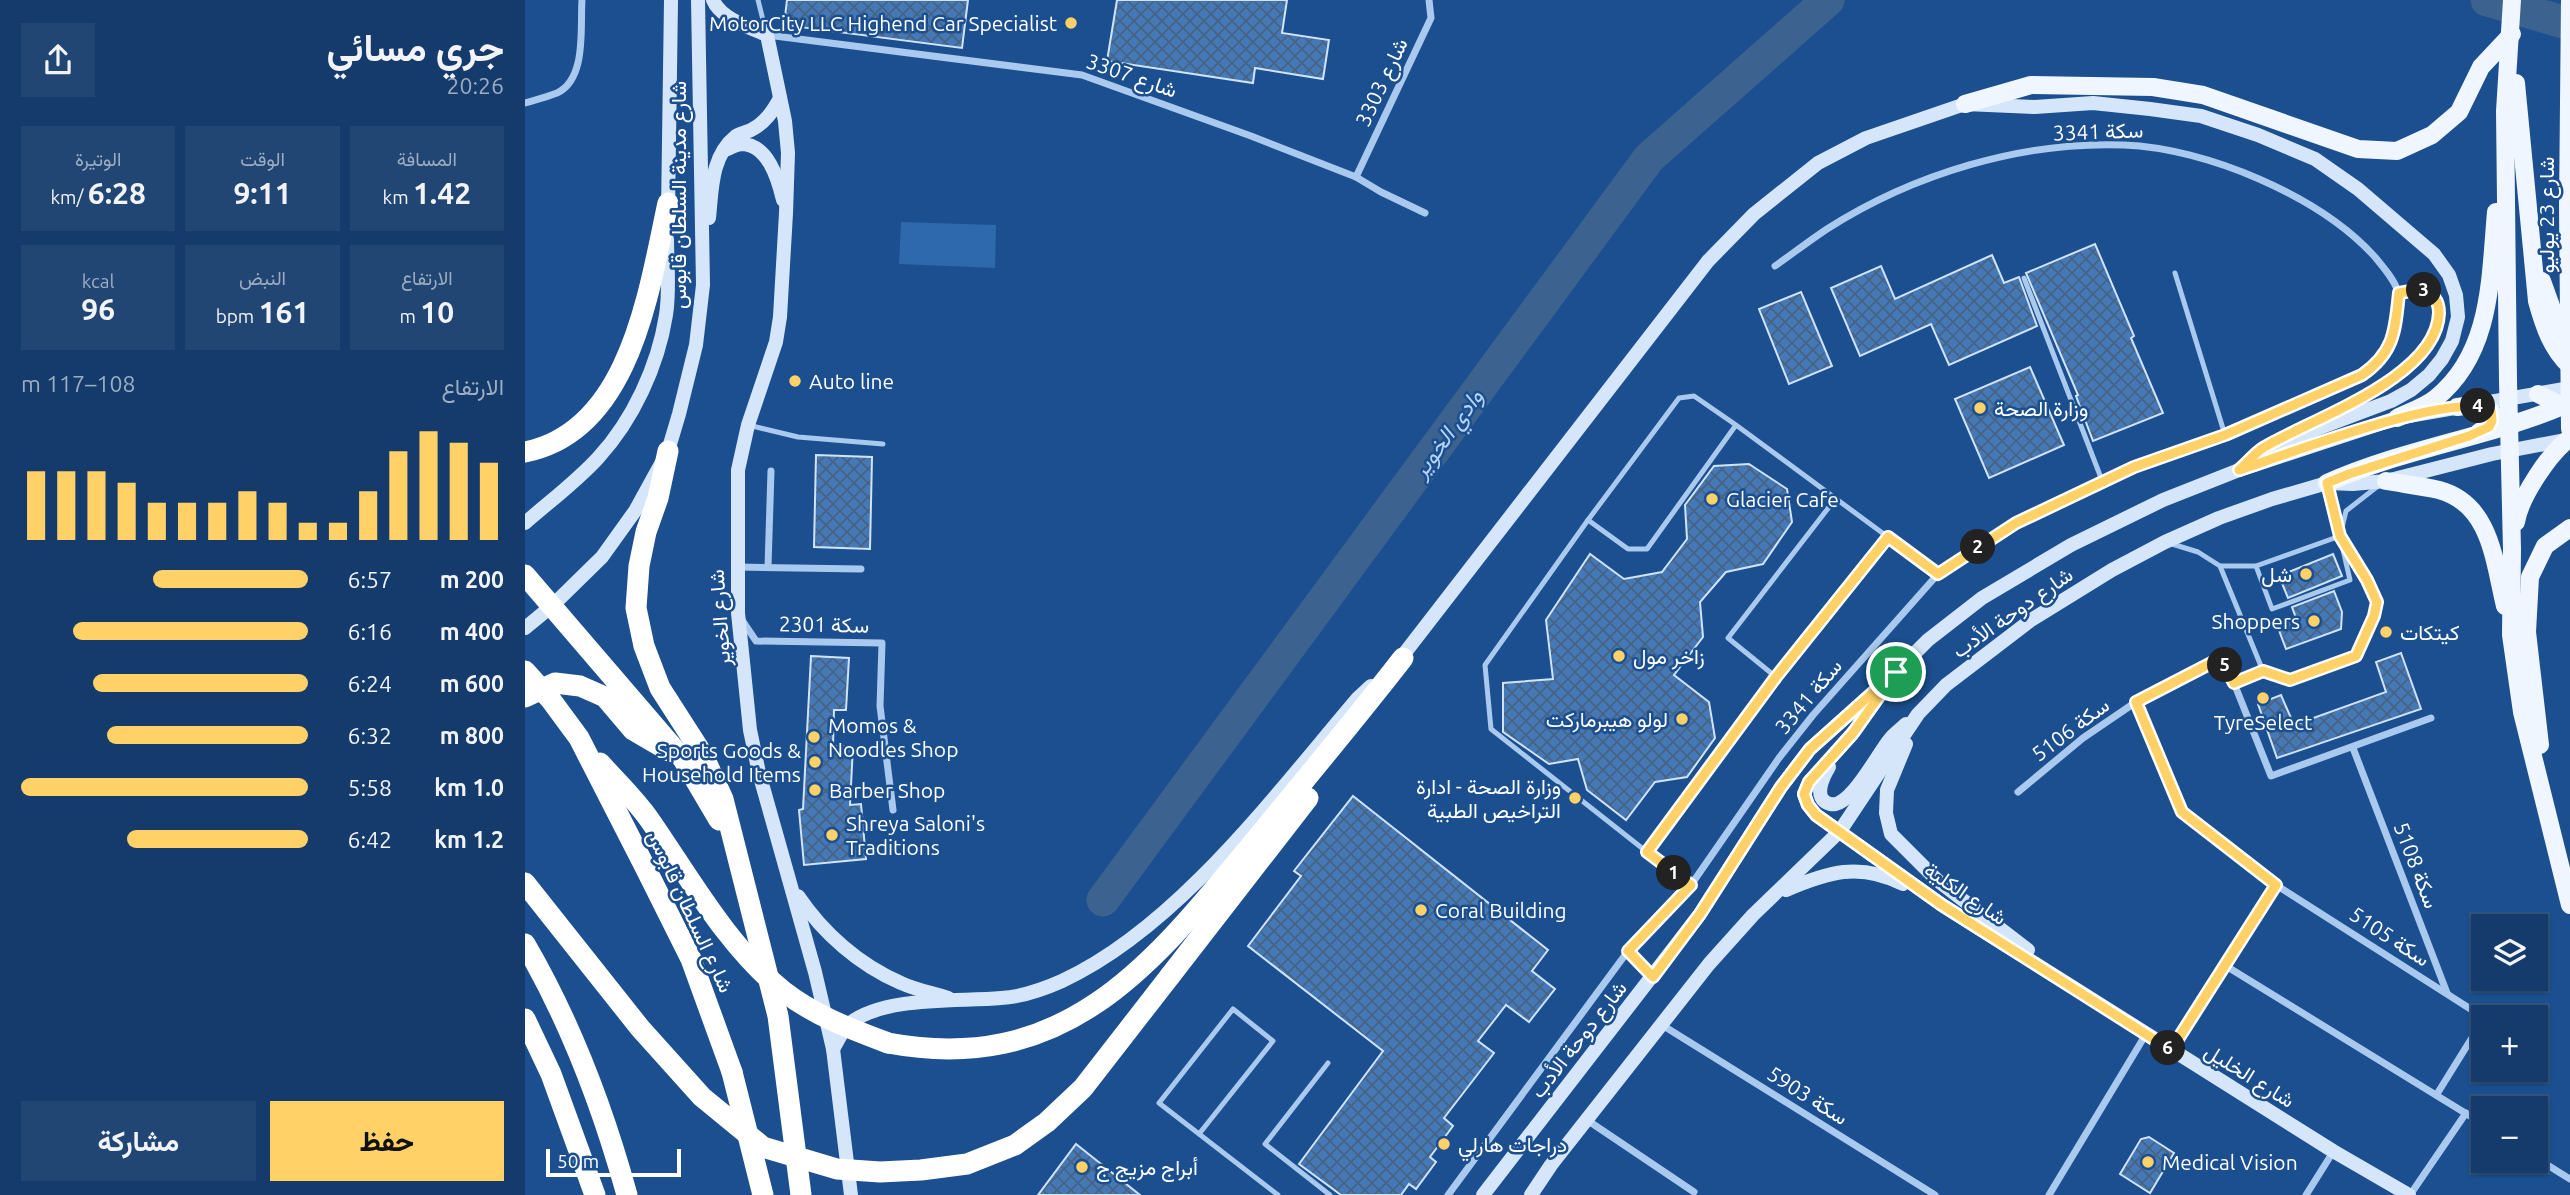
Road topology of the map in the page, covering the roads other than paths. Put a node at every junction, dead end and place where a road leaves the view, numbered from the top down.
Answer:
1 (582, 0) edge
2 (671, 0) edge
3 (698, 0) edge
4 (713, 0) edge
5 (758, 0) edge
6 (1429, 0) edge
7 (2512, 0) edge
8 (2570, 0) edge
9 (2512, 27) junction
10 (767, 35) junction
11 (780, 98) junction
12 (525, 103) edge
13 (1965, 104) junction
14 (2505, 111) junction
15 (724, 150) junction
16 (1356, 177) junction
17 (667, 203) junction
18 (786, 213) junction
19 (1425, 213) dead end
20 (2530, 241) junction
21 (1775, 266) dead end
22 (2175, 273) dead end
23 (2024, 278) dead end
24 (703, 285) junction
25 (2399, 293) junction
26 (2570, 343) edge
27 (2570, 366) edge
28 (2570, 388) edge
29 (2538, 394) junction
30 (2508, 400) junction
31 (2568, 406) edge
32 (2457, 407) junction
33 (2397, 418) junction
34 (748, 425) junction
35 (1736, 425) junction
36 (2509, 425) junction
37 (2225, 435) junction
38 (2469, 436) junction
39 (2570, 436) edge
40 (883, 444) dead end
41 (2261, 450) junction
42 (668, 451) junction
43 (2509, 451) junction
44 (525, 452) edge
45 (2239, 470) junction
46 (771, 471) dead end
47 (2386, 481) junction
48 (2103, 483) junction
49 (2327, 483) junction
50 (1836, 498) junction
51 (1588, 520) junction
52 (525, 523) edge
53 (2570, 528) edge
54 (2340, 536) junction
55 (1888, 537) junction
56 (2165, 542) junction
57 (2512, 549) junction
58 (2220, 566) junction
59 (2256, 566) junction
60 (736, 567) junction
61 (768, 567) junction
62 (861, 569) dead end
63 (1938, 574) junction
64 (525, 575) edge
65 (553, 605) junction
66 (738, 613) junction
67 (525, 628) edge
68 (2511, 635) junction
69 (1403, 658) junction
70 (525, 671) edge
71 (2263, 671) junction
72 (1896, 672) junction
73 (1776, 677) junction
74 (2234, 683) junction
75 (525, 697) edge
76 (2136, 702) junction
77 (1918, 715) junction
78 (2431, 718) dead end
79 (579, 738) junction
80 (1841, 748) junction
81 (2353, 748) junction
82 (683, 759) junction
83 (2018, 792) dead end
84 (893, 810) dead end
85 (2548, 814) junction
86 (1840, 831) junction
87 (734, 845) junction
88 (1647, 852) junction
89 (525, 883) edge
90 (790, 884) junction
91 (1691, 885) junction
92 (2276, 885) junction
93 (1775, 895) junction
94 (1942, 905) junction
95 (2570, 905) edge
96 (525, 944) edge
97 (1628, 951) junction
98 (2226, 966) junction
99 (1653, 977) junction
100 (2072, 986) junction
101 (2447, 994) junction
102 (949, 999) junction
103 (2471, 1011) edge
104 (525, 1018) edge
105 (1662, 1025) junction
106 (2146, 1034) junction
107 (2471, 1039) edge
108 (525, 1044) edge
109 (833, 1049) junction
110 (2171, 1050) junction
111 (1328, 1063) dead end
112 (2437, 1094) junction
113 (562, 1106) junction
114 (2466, 1113) junction
115 (2471, 1116) edge
116 (1587, 1120) junction
117 (1199, 1134) junction
118 (2333, 1151) junction
119 (2548, 1165) edge
120 (2570, 1179) edge
121 (1694, 1192) dead end
122 (595, 1195) edge
123 (627, 1195) edge
124 (763, 1195) edge
125 (801, 1195) edge
126 (851, 1195) edge
127 (1278, 1195) edge
128 (1330, 1195) edge
129 (1448, 1195) edge
130 (1483, 1195) edge
131 (1531, 1195) edge
132 (1935, 1195) edge
133 (2049, 1195) edge
134 (2306, 1195) edge
135 (2409, 1195) edge

1 - 12 street
2 - 17 main road, شارع مدينة السلطان قابوس
3 - 24 main road, شارع مدينة السلطان قابوس
4 - 10 main road
5 - 10 lane
6 - 16 street, 3303 شارع
7 - 9 main road
8 - 39 main road, شارع 23 يوليو, bridge
9 - 13 main road
9 - 14 main road
9 - 20 main road
10 - 11 main road, شارع الخوير
10 - 16 street, 3307 شارع
11 - 15 main road
11 - 18 main road, شارع الخوير
13 - 41 main road
13 - 69 main road
14 - 30 main road
14 - 33 main road
15 - 18 main road
15 - 24 main road
16 - 19 street, 3307 شارع
17 - 44 highway
17 - 52 main road, شارع مدينة السلطان قابوس
18 - 34 main road, شارع الخوير
20 - 26 main road
20 - 27 main road
21 - 25 street, سكة 3341
22 - 37 lane
23 - 48 lane
24 - 42 main road, شارع مدينة السلطان قابوس
25 - 37 street, سكة 3341
25 - 41 street
28 - 29 main road, شارع دوحة الأدب
29 - 30 main road, شارع دوحة الأدب
29 - 31 main road
30 - 32 main road, شارع دوحة الأدب
30 - 36 main road
31 - 36 main road
32 - 33 main road, شارع دوحة الأدب
32 - 38 main road
33 - 45 main road, شارع دوحة الأدب
34 - 40 lane
34 - 60 main road, شارع الخوير
35 - 50 lane
35 - 51 lane
35 - 51 lane
36 - 38 main road
36 - 43 main road
37 - 48 street, سكة 3341
38 - 49 main road
39 - 43 main road, شارع دوحة الأدب
39 - 57 main road
41 - 45 main road
42 - 65 main road, شارع مدينة السلطان قابوس
42 - 87 highway
43 - 47 main road, شارع دوحة الأدب
43 - 57 main road
45 - 72 main road, شارع دوحة الأدب
46 - 61 street
47 - 49 main road, شارع دوحة الأدب
47 - 54 lane
47 - 68 main road
48 - 63 street, سكة 3341
49 - 54 lane
49 - 56 main road, شارع دوحة الأدب
50 - 55 lane
50 - 73 lane
51 - 88 lane
53 - 85 main road
54 - 59 lane
54 - 59 lane
54 - 71 lane
55 - 63 lane
55 - 73 lane
56 - 58 lane
56 - 77 main road, شارع دوحة الأدب
57 - 68 main road
58 - 59 lane
58 - 71 lane
60 - 61 street
60 - 66 main road, شارع الخوير
61 - 62 street
63 - 91 street, سكة 3341
64 - 65 highway
65 - 67 main road, شارع مدينة السلطان قابوس
65 - 82 highway
66 - 84 street, سكة 2301
66 - 90 main road, شارع الخوير
68 - 85 main road
69 - 79 highway, bridge
69 - 89 highway, bridge
69 - 102 main road
70 - 79 highway, شارع السلطان قابوس, bridge
71 - 74 street
72 - 80 main road
72 - 99 main road, شارع دوحة الأدب
73 - 88 lane
74 - 76 street, سكة 5106
74 - 81 street
75 - 82 highway
76 - 83 street, سكة 5106
76 - 92 street, سكة 5105
77 - 80 main road
77 - 86 main road, شارع دوحة الأدب
77 - 100 main road
78 - 81 street
79 - 124 highway, شارع السلطان قابوس, bridge
80 - 86 main road, شارع الكلية
81 - 101 street, سكة 5108
82 - 87 highway
85 - 95 main road
86 - 93 main road, شارع دوحة الأدب
86 - 94 main road, شارع الكلية
87 - 125 highway
88 - 91 lane
90 - 102 main road
90 - 109 main road, شارع الخوير
91 - 97 street, سكة 3341
92 - 98 street
92 - 101 street, سكة 5105
93 - 94 main road
93 - 105 main road, شارع دوحة الأدب
94 - 100 main road, شارع الكلية
96 - 123 highway
97 - 99 street
97 - 129 street, سكة 3341
98 - 110 street
98 - 112 street
99 - 130 main road, شارع دوحة الأدب
100 - 106 main road, شارع الخليل
101 - 103 street, سكة 5105
102 - 109 main road
104 - 113 highway
105 - 116 main road, شارع دوحة الأدب
105 - 132 street, سكة 5903
106 - 110 main road, شارع الخليل
106 - 133 street
107 - 112 street
108 - 113 highway
109 - 126 main road, شارع الخوير
110 - 118 main road, شارع الخليل
111 - 128 lane
112 - 114 street
113 - 122 highway
114 - 115 street
114 - 135 street
116 - 121 street
116 - 131 main road, شارع دوحة الأدب
117 - 117 lane
117 - 127 lane
118 - 134 street
118 - 135 main road, شارع الخليل
119 - 120 street

